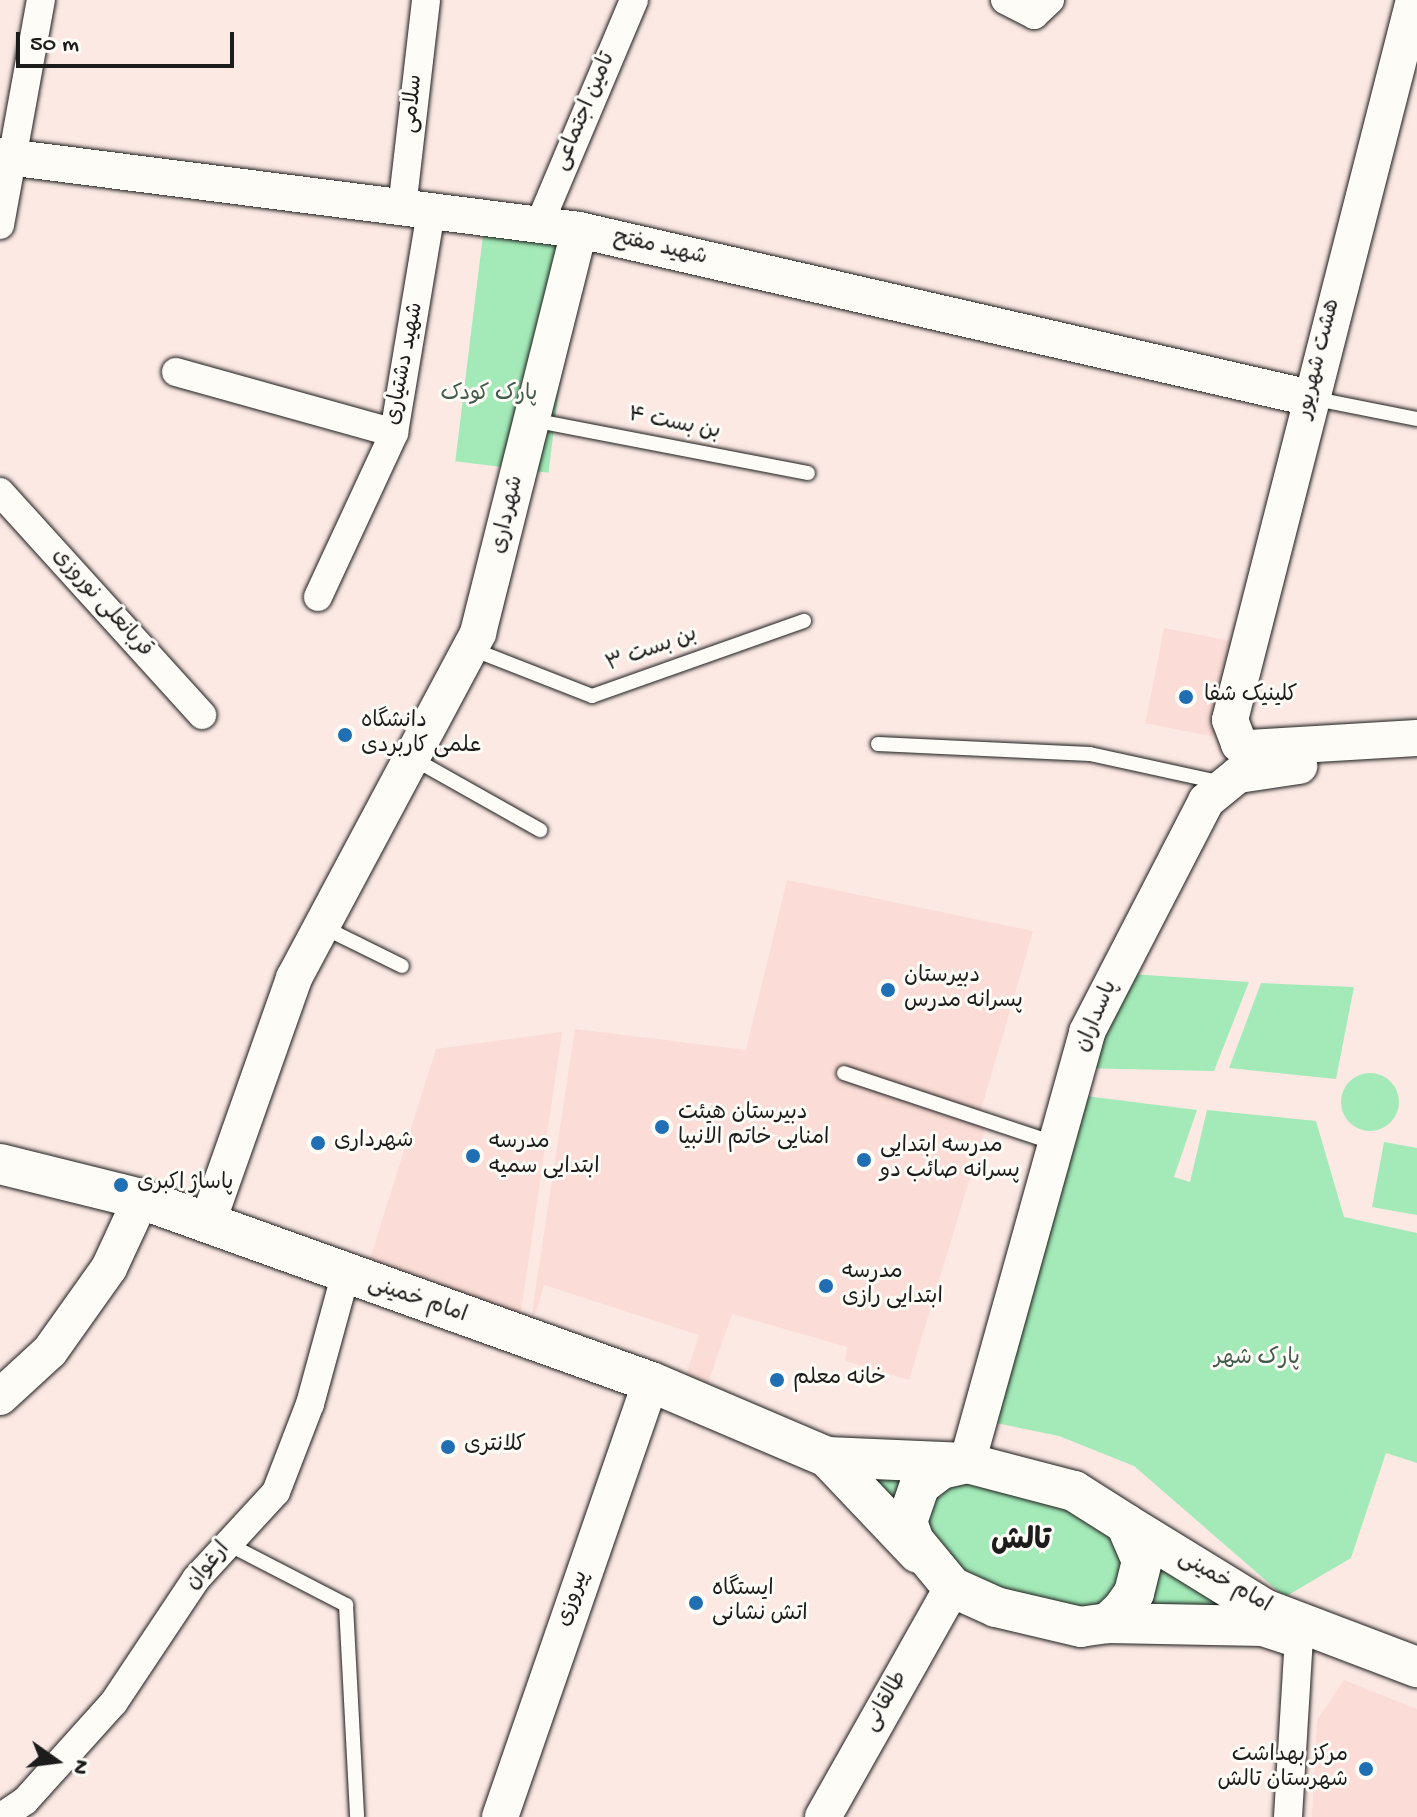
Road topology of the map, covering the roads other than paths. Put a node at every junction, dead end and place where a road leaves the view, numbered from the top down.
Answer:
1 (41, 0) edge
2 (426, 0) edge
3 (634, 0) edge
4 (1005, 0) edge
5 (1050, 0) edge
6 (1414, 0) edge
7 (7, 157) edge
8 (416, 209) junction
9 (0, 225) edge
10 (539, 225) junction
11 (579, 230) junction
12 (176, 372) dead end
13 (1310, 398) junction
14 (1417, 419) edge
15 (532, 420) junction
16 (394, 433) junction
17 (808, 473) dead end
18 (0, 492) edge
19 (318, 597) dead end
20 (804, 621) dead end
21 (471, 649) junction
22 (202, 715) dead end
23 (1417, 738) edge
24 (878, 744) dead end
25 (1417, 749) edge
26 (414, 759) junction
27 (1223, 783) junction
28 (540, 830) dead end
29 (323, 927) junction
30 (402, 966) dead end
31 (844, 1073) dead end
32 (1056, 1143) junction
33 (0, 1164) edge
34 (141, 1199) junction
35 (207, 1224) junction
36 (345, 1276) junction
37 (651, 1382) junction
38 (0, 1397) edge
39 (827, 1457) junction
40 (967, 1463) junction
41 (1126, 1524) junction
42 (228, 1544) junction
43 (953, 1588) junction
44 (1108, 1623) junction
45 (1299, 1639) junction
46 (1417, 1667) edge
47 (1417, 1681) edge
48 (1, 1817) edge
49 (357, 1817) edge
50 (500, 1817) edge
51 (825, 1817) edge
52 (1288, 1817) edge

1 - 7 street
2 - 8 street, سلامی
3 - 10 street, تامین اجتماعی
4 - 5 street
6 - 13 street, هشت شهریور
7 - 8 street, شهید مفتح
7 - 9 street
8 - 10 street, شهید مفتح
8 - 16 street, شهید دشتیاری
10 - 11 street, شهید مفتح
11 - 13 street, شهید مفتح
11 - 15 street, شهرداری
12 - 16 street
13 - 14 lane
13 - 23 street, هشت شهریور
15 - 17 lane, بن بست ۴
15 - 21 street, شهرداری
16 - 19 street, شهید دشتیاری
18 - 22 street, قربانعلی نوروزی
20 - 21 lane, بن بست ۳
21 - 26 street, شهرداری
24 - 27 lane
25 - 27 street
26 - 28 lane
26 - 29 street, شهرداری
27 - 32 street, پاسداران
29 - 30 lane
29 - 35 street, شهرداری
31 - 32 lane
32 - 40 street, پاسداران
33 - 34 main road, امام خمینی
34 - 35 main road, امام خمینی
34 - 38 street
35 - 36 main road, امام خمینی
36 - 37 main road, امام خمینی
36 - 42 street, ارغوان
37 - 39 main road, امام خمینی
37 - 50 street, پیروزی
39 - 40 main road, امام خمینی
39 - 43 main road, امام خمینی
40 - 41 main road
40 - 43 main road
41 - 44 main road
41 - 46 main road, امام خمینی
42 - 48 street, ارغوان
42 - 49 lane
43 - 44 main road
43 - 51 street, طالقانی
44 - 45 main road, امام خمینی
45 - 47 main road, امام خمینی
45 - 52 street

